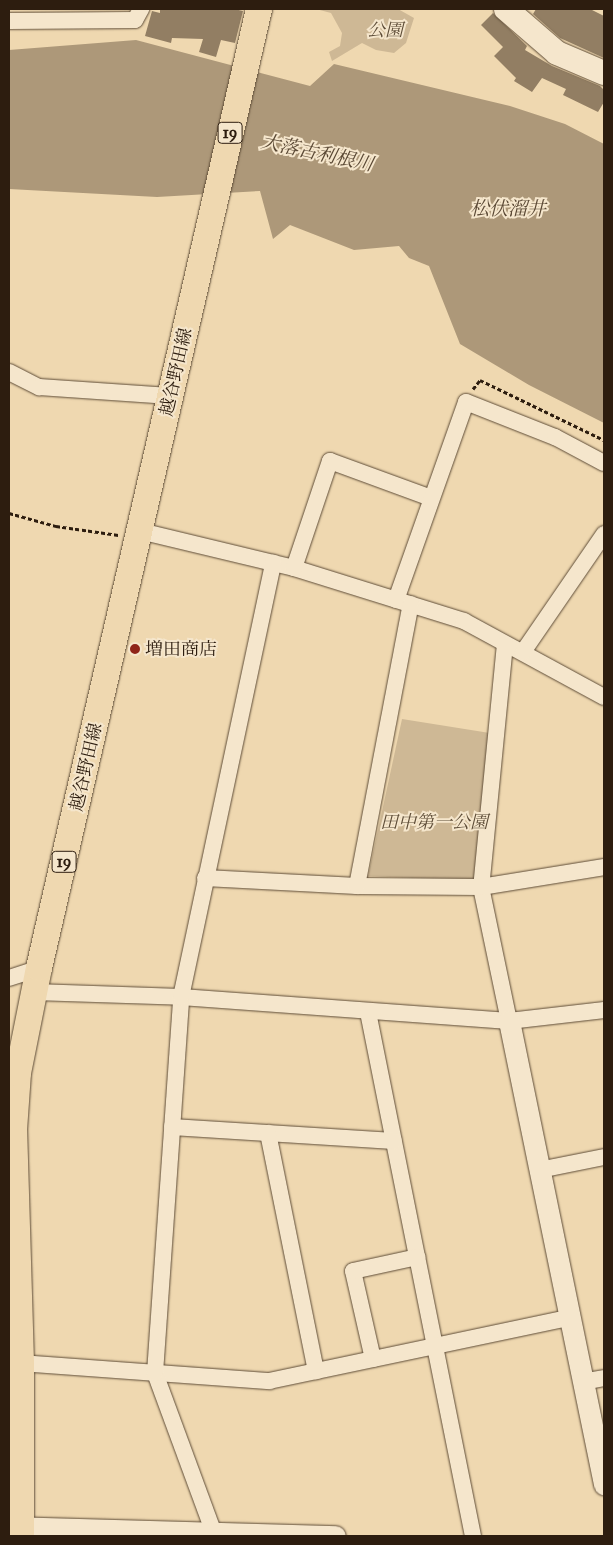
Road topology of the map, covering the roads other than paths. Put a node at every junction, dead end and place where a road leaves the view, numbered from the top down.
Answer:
1 (141, 9) edge
2 (259, 9) edge
3 (506, 9) edge
4 (9, 21) edge
5 (604, 73) edge
6 (9, 372) edge
7 (170, 396) junction
8 (604, 462) edge
9 (432, 498) junction
10 (139, 534) junction
11 (604, 534) edge
12 (599, 553) edge
13 (273, 563) junction
14 (294, 568) junction
15 (404, 602) junction
16 (505, 644) junction
17 (523, 652) junction
18 (604, 698) edge
19 (604, 867) edge
20 (205, 878) junction
21 (357, 886) junction
22 (481, 887) junction
23 (9, 978) edge
24 (36, 980) junction
25 (182, 997) junction
26 (604, 1010) edge
27 (368, 1012) junction
28 (509, 1021) junction
29 (172, 1127) junction
30 (268, 1133) junction
31 (394, 1141) junction
32 (604, 1158) edge
33 (539, 1170) junction
34 (12, 1176) edge
35 (418, 1257) junction
36 (568, 1318) junction
37 (435, 1346) junction
38 (372, 1359) junction
39 (21, 1363) junction
40 (316, 1371) junction
41 (155, 1373) junction
42 (604, 1378) edge
43 (582, 1382) junction
44 (604, 1484) edge
45 (17, 1530) edge
46 (215, 1535) edge
47 (335, 1536) edge
48 (473, 1536) edge

1 - 4 street
2 - 7 main road, 越谷野田線 / 19
3 - 5 main road
6 - 7 street
7 - 10 main road, 越谷野田線 / 19
8 - 9 street
9 - 14 street
9 - 15 street
10 - 13 street
10 - 24 main road, 越谷野田線 / 19
11 - 12 street
12 - 17 street
13 - 14 street
13 - 20 street
14 - 15 street
15 - 16 street
15 - 21 street
16 - 17 street
16 - 22 street
17 - 18 street
19 - 22 street
20 - 21 street
20 - 25 street
21 - 22 street
22 - 28 street
23 - 24 street
24 - 25 street
24 - 34 main road, 越谷野田線 / 19
25 - 27 street
25 - 29 street
26 - 28 street
27 - 28 street
27 - 31 street
28 - 33 street
29 - 30 street
29 - 41 street
30 - 31 street
30 - 40 street
31 - 35 street
32 - 33 street
33 - 36 street
34 - 39 main road, 越谷野田線 / 19
35 - 37 street
35 - 38 street
36 - 37 street
36 - 43 street
37 - 38 street
37 - 48 street
38 - 40 street
39 - 41 street
39 - 45 main road, 越谷野田線 / 19
40 - 41 street
41 - 46 street
42 - 43 street
43 - 44 street
45 - 46 street
46 - 47 street

